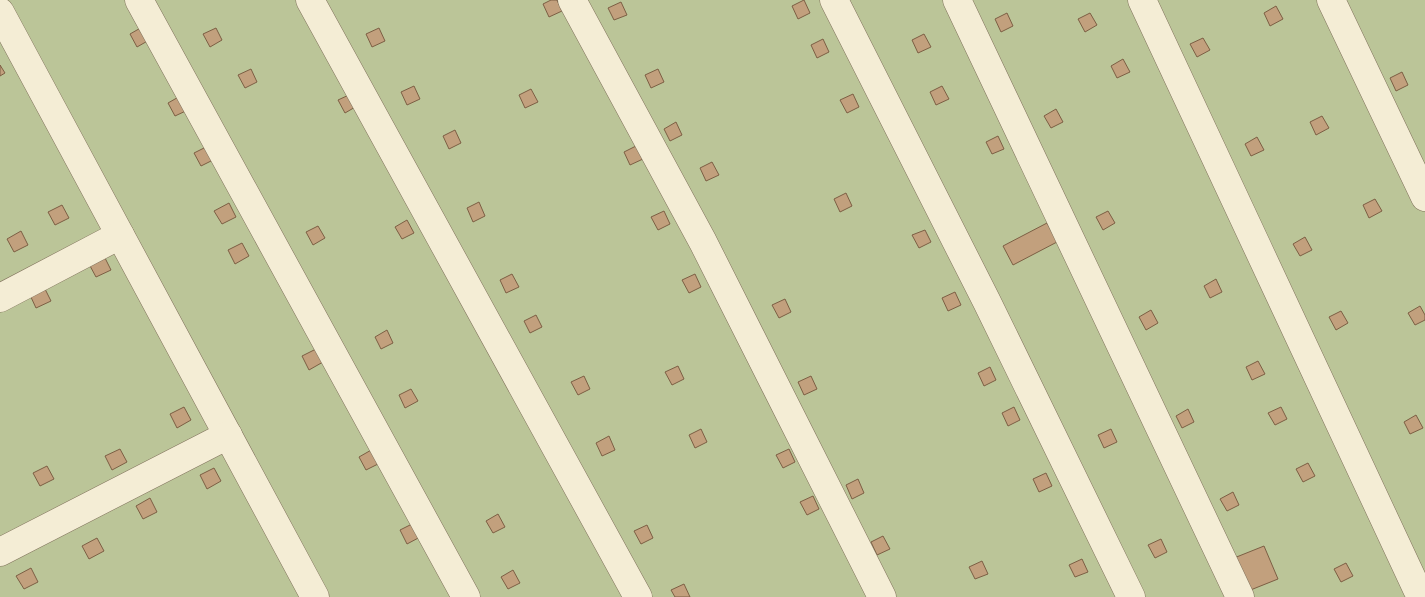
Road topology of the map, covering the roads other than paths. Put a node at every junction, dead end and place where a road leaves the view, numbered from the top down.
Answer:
1 (139, 0) edge
2 (310, 0) edge
3 (572, 0) edge
4 (834, 0) edge
5 (957, 0) edge
6 (1142, 0) edge
7 (1330, 0) edge
8 (3, 26) edge
9 (1425, 197) edge
10 (120, 235) junction
11 (0, 298) edge
12 (228, 434) junction
13 (0, 552) edge
14 (1414, 590) edge
15 (315, 597) edge
16 (466, 597) edge
17 (638, 597) edge
18 (882, 597) edge
19 (1131, 597) edge
20 (1240, 597) edge

1 - 16 lane
2 - 17 lane
3 - 18 lane
4 - 19 lane
5 - 20 lane
6 - 14 lane
7 - 9 lane
8 - 10 lane
10 - 11 lane
10 - 12 lane
12 - 13 lane
12 - 15 lane

